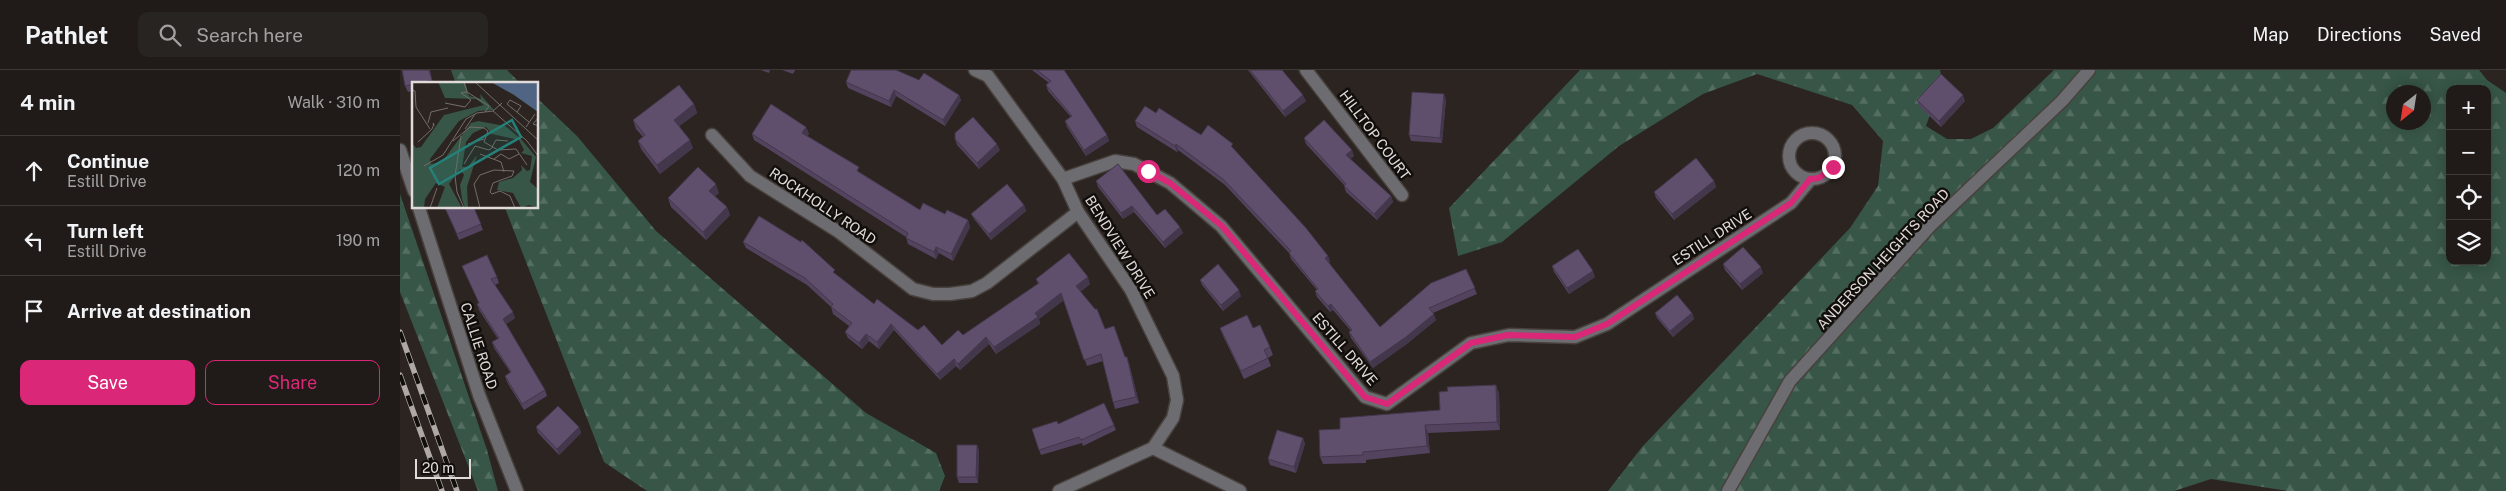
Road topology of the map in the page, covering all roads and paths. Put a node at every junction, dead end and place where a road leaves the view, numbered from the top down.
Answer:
1 (974, 70) edge
2 (1306, 70) edge
3 (2089, 70) edge
4 (712, 135) dead end
5 (400, 150) edge
6 (1063, 179) junction
7 (1810, 179) dead end
8 (412, 185) edge
9 (1402, 195) dead end
10 (420, 209) edge
11 (1078, 212) junction
12 (1154, 448) junction
13 (517, 491) edge
14 (1059, 491) edge
15 (1240, 491) edge
16 (1728, 491) edge

1 - 6 street, BENDVIEW DRIVE
2 - 9 street, HILLTOP COURT
3 - 16 street, ANDERSON HEIGHTS ROAD
4 - 11 street, ROCKHOLLY ROAD
5 - 8 street
6 - 7 street, ESTILL DRIVE
6 - 11 street, BENDVIEW DRIVE
10 - 13 street, CALLIE ROAD
11 - 12 street, BENDVIEW DRIVE
12 - 14 street
12 - 15 street

